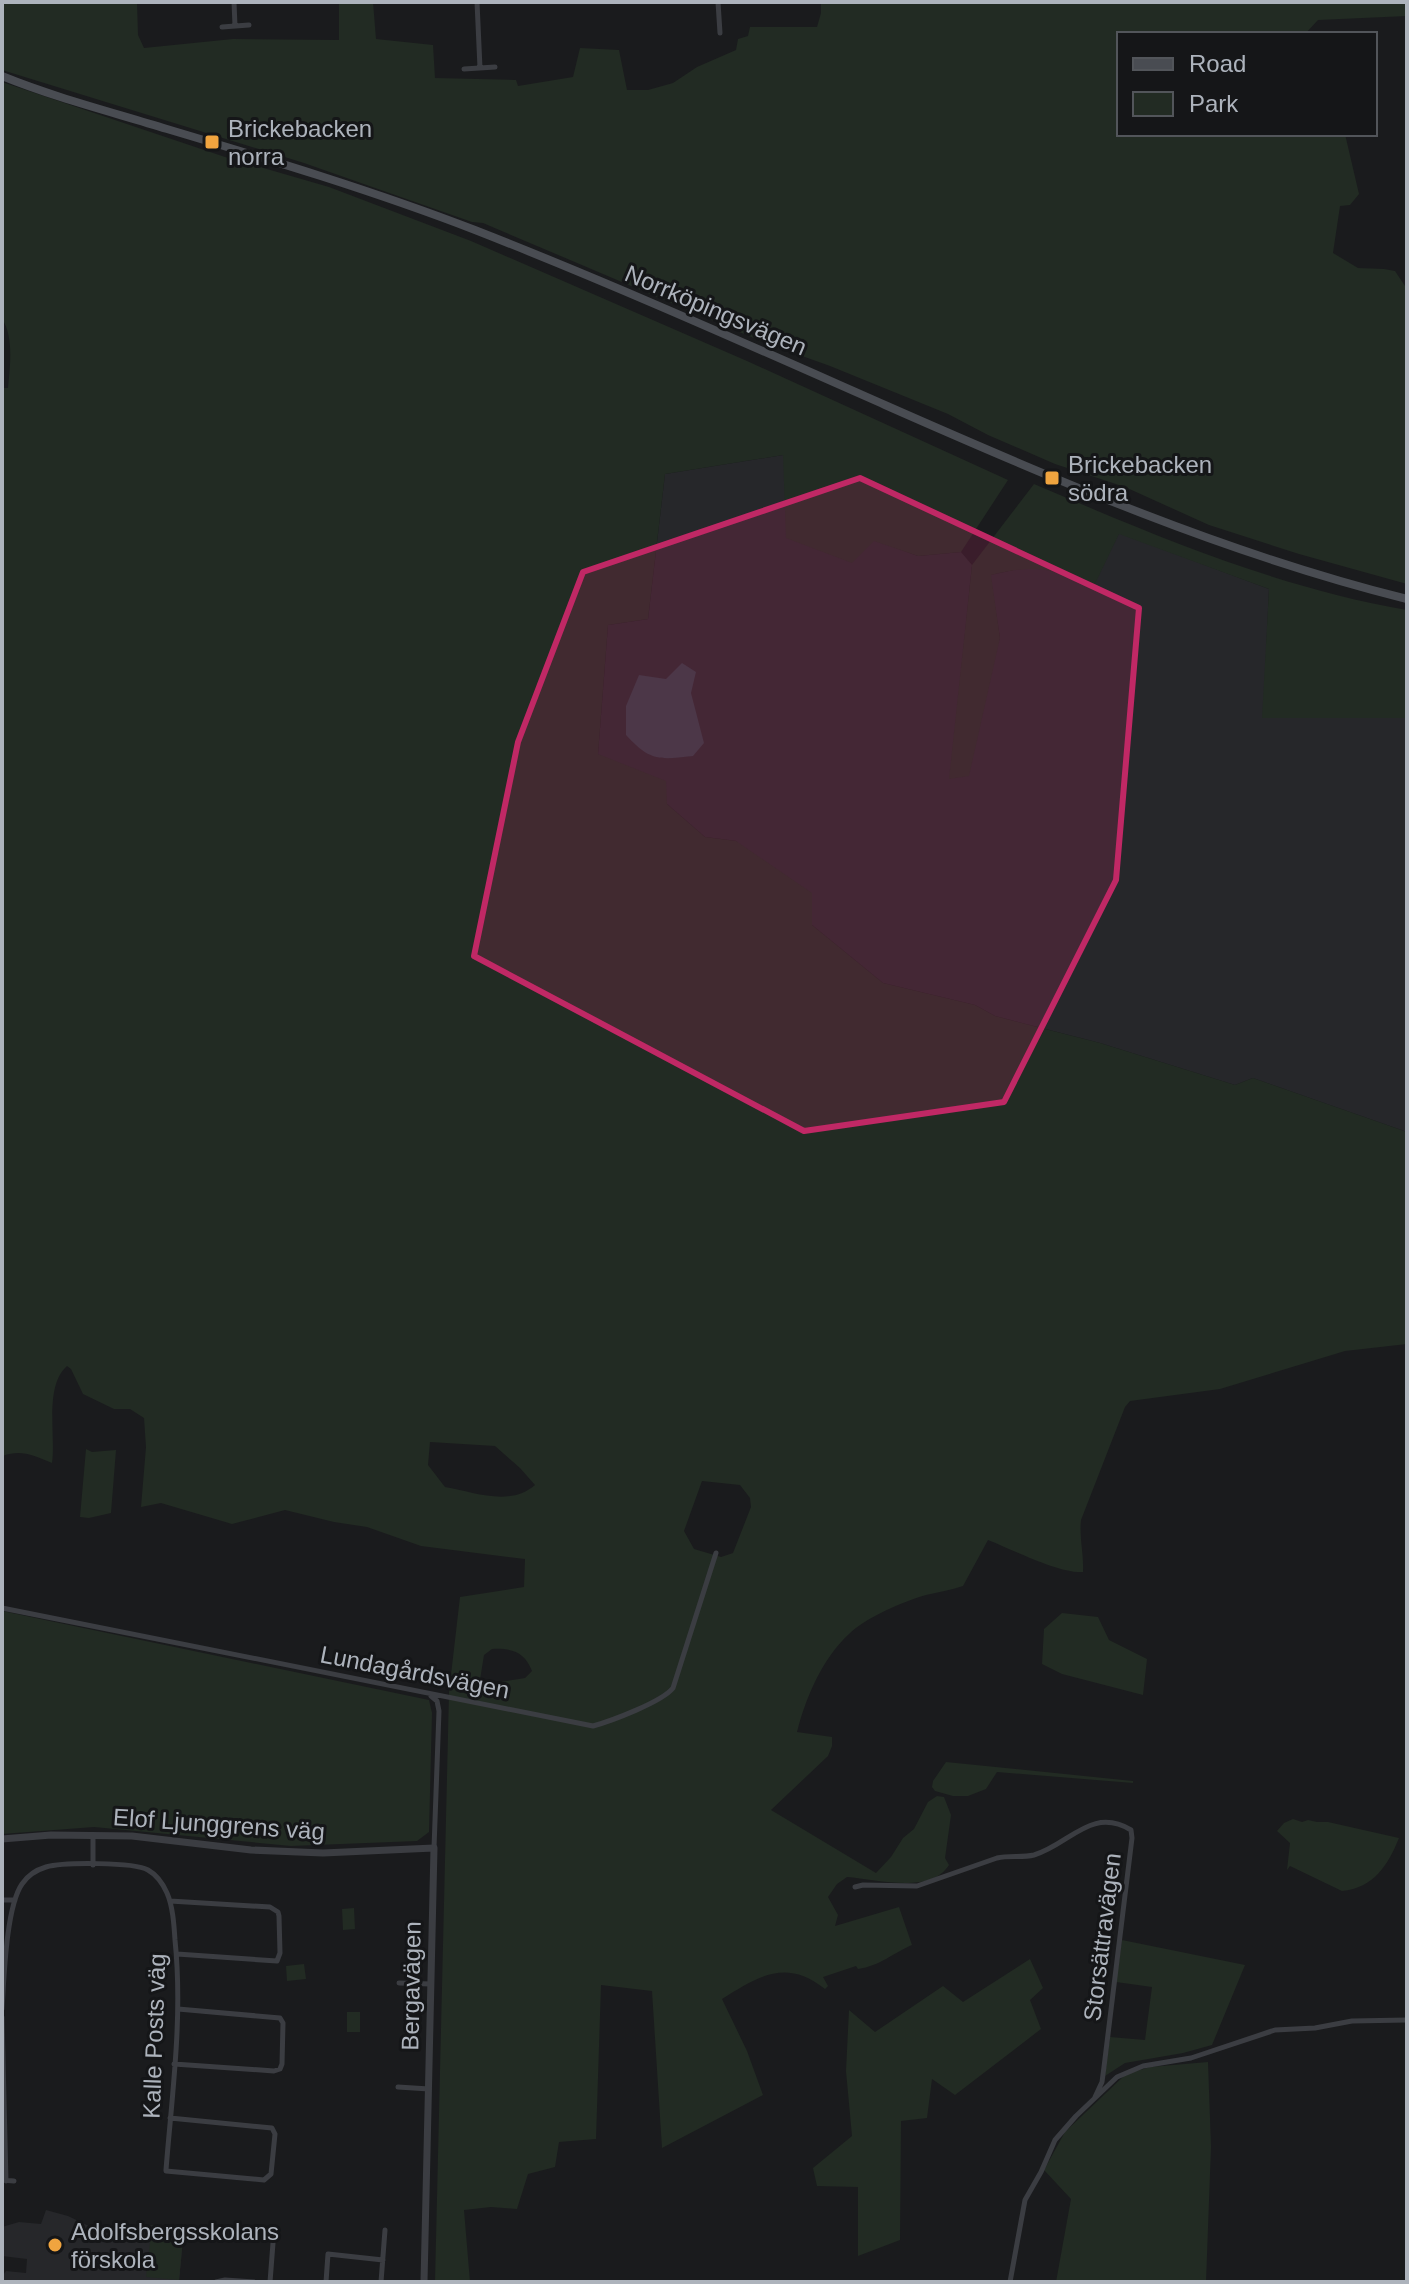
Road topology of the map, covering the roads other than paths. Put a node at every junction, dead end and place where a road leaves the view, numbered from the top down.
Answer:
1 (234, 2) edge
2 (477, 2) edge
3 (718, 2) edge
4 (249, 25) dead end
5 (235, 26) junction
6 (222, 27) dead end
7 (720, 33) dead end
8 (495, 67) dead end
9 (480, 68) junction
10 (464, 69) dead end
11 (2, 76) edge
12 (1407, 599) edge
13 (716, 1553) dead end
14 (2, 1608) edge
15 (430, 1695) junction
16 (93, 1835) junction
17 (2, 1839) edge
18 (434, 1848) junction
19 (93, 1865) junction
20 (855, 1887) dead end
21 (2, 1900) edge
22 (15, 1900) junction
23 (170, 1901) junction
24 (287, 1907) dead end
25 (278, 1912) junction
26 (177, 1954) junction
27 (4, 1955) edge
28 (399, 1983) dead end
29 (431, 1984) junction
30 (2, 2009) edge
31 (178, 2009) junction
32 (2, 2017) edge
33 (1407, 2020) edge
34 (174, 2064) junction
35 (2, 2075) edge
36 (398, 2087) dead end
37 (429, 2089) junction
38 (1095, 2097) junction
39 (170, 2118) junction
40 (4, 2128) edge
41 (4, 2180) edge
42 (14, 2181) dead end
43 (385, 2230) dead end
44 (273, 2243) dead end
45 (383, 2260) junction
46 (216, 2282) edge
47 (254, 2282) edge
48 (270, 2282) edge
49 (326, 2282) edge
50 (381, 2282) edge
51 (424, 2282) edge
52 (1010, 2282) edge

1 - 5 street
2 - 9 street
3 - 7 street
4 - 5 street
5 - 6 street
8 - 9 street
9 - 10 street
11 - 12 main road, Norrköpingsvägen
13 - 15 street, Lundagårdsvägen
14 - 15 street, Lundagårdsvägen
15 - 18 street, Bergavägen
16 - 17 street, Elof Ljunggrens väg
16 - 18 street, Elof Ljunggrens väg
16 - 19 street
18 - 29 street, Bergavägen
19 - 22 street, Kalle Posts väg
19 - 23 street, Kalle Posts väg
20 - 38 street, Storsättravägen
21 - 22 street
22 - 27 street, Kalle Posts väg
23 - 25 street
23 - 26 street, Kalle Posts väg
24 - 25 street
25 - 26 street
26 - 31 street, Kalle Posts väg
27 - 30 street, Kalle Posts väg
28 - 29 street
29 - 37 street, Bergavägen
31 - 34 street, Kalle Posts väg
31 - 34 street
32 - 35 street
33 - 38 street
34 - 39 street, Kalle Posts väg
35 - 40 street
36 - 37 street
37 - 51 street, Bergavägen
38 - 52 street
39 - 39 street, Kalle Posts väg
40 - 41 street
41 - 42 street
43 - 45 street
44 - 48 street
45 - 49 street
45 - 50 street
46 - 47 street

